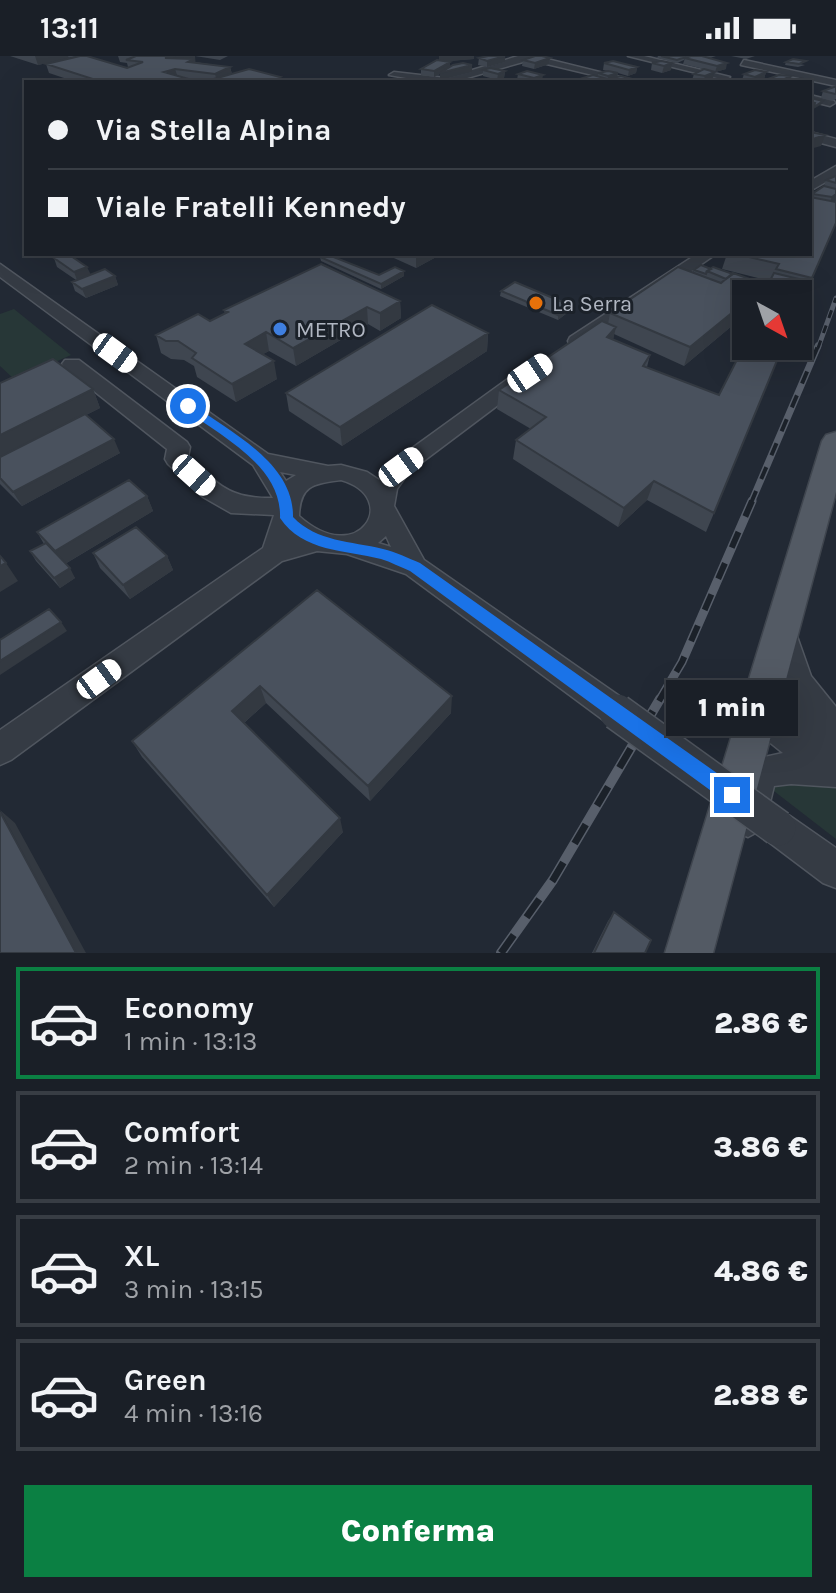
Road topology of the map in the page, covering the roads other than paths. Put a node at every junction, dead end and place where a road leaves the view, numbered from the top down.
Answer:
1 (523, 56) edge
2 (632, 56) edge
3 (762, 56) edge
4 (531, 57) edge
5 (732, 58) dead end
6 (746, 62) junction
7 (561, 63) junction
8 (536, 71) edge
9 (394, 75) dead end
10 (725, 77) junction
11 (437, 80) edge
12 (450, 80) edge
13 (627, 80) edge
14 (732, 80) edge
15 (836, 83) edge
16 (812, 98) edge
17 (830, 103) edge
18 (812, 137) edge
19 (836, 143) edge
20 (836, 170) edge
21 (812, 186) edge
22 (705, 256) edge
23 (0, 269) edge
24 (564, 350) edge
25 (72, 364) dead end
26 (541, 365) edge
27 (836, 441) edge
28 (261, 460) junction
29 (401, 467) junction
30 (327, 473) junction
31 (354, 475) junction
32 (384, 506) junction
33 (286, 509) junction
34 (318, 541) junction
35 (348, 545) junction
36 (273, 554) junction
37 (415, 567) junction
38 (783, 633) junction
39 (759, 715) junction
40 (836, 728) edge
41 (836, 740) edge
42 (0, 749) edge
43 (836, 764) edge
44 (836, 771) edge
45 (836, 870) edge
46 (709, 886) junction
47 (689, 953) edge

1 - 4 street
2 - 10 street
3 - 6 street
4 - 7 street
4 - 12 street
5 - 6 street
6 - 10 street
6 - 15 street
7 - 8 street
7 - 13 street
9 - 11 street
10 - 14 street
16 - 17 street
18 - 19 street
20 - 21 street
22 - 24 street
23 - 28 street
25 - 33 street
26 - 29 street
27 - 38 main road
28 - 30 street
28 - 33 street
29 - 31 street
29 - 32 street
30 - 31 street
30 - 33 street
31 - 32 street
32 - 35 street
32 - 37 street
33 - 34 street
33 - 36 street
34 - 35 street
34 - 36 street
35 - 37 street
36 - 42 street
37 - 45 street, bridge
38 - 39 main road
38 - 40 street
39 - 41 street
39 - 43 street
39 - 46 main road
44 - 46 street
46 - 47 main road

